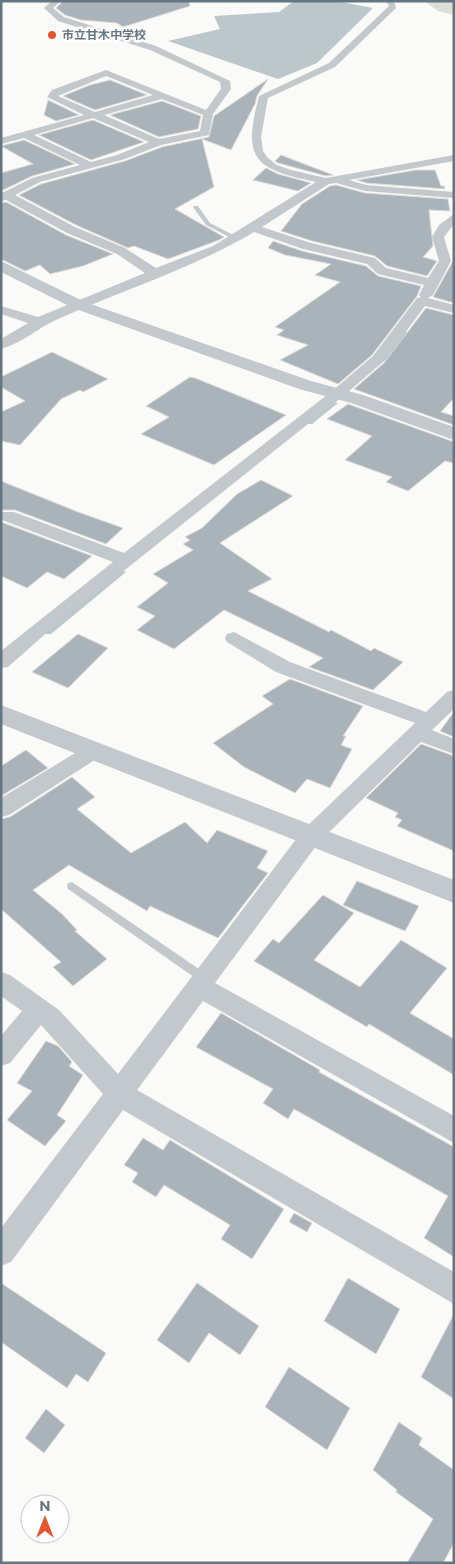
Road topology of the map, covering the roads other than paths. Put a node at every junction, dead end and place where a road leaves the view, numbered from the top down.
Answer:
1 (57, 1) edge
2 (390, 1) edge
3 (164, 95) junction
4 (208, 114) junction
5 (94, 115) junction
6 (24, 134) junction
7 (1, 141) edge
8 (158, 142) junction
9 (454, 158) edge
10 (91, 166) junction
11 (330, 180) junction
12 (8, 182) dead end
13 (22, 186) junction
14 (454, 195) edge
15 (4, 197) edge
16 (196, 207) dead end
17 (454, 217) edge
18 (253, 228) junction
19 (235, 238) junction
20 (1, 266) edge
21 (154, 274) junction
22 (431, 283) junction
23 (422, 302) junction
24 (79, 305) junction
25 (454, 309) edge
26 (1, 310) edge
27 (39, 322) junction
28 (1, 345) edge
29 (337, 394) junction
30 (454, 434) edge
31 (8, 516) dead end
32 (125, 560) junction
33 (234, 638) dead end
34 (1, 662) edge
35 (454, 697) edge
36 (1, 714) edge
37 (423, 727) junction
38 (454, 747) edge
39 (94, 750) junction
40 (1, 809) edge
41 (311, 836) junction
42 (72, 886) dead end
43 (454, 892) edge
44 (1, 982) edge
45 (203, 983) junction
46 (38, 1010) junction
47 (1, 1055) edge
48 (120, 1094) junction
49 (454, 1130) edge
50 (1, 1252) edge
51 (454, 1289) edge

1 - 4 street
2 - 11 street
3 - 4 street
3 - 5 street
3 - 5 street
4 - 8 street
5 - 6 street
5 - 8 street
6 - 7 street
6 - 10 street
8 - 10 street
9 - 11 street
10 - 13 street
11 - 14 street
11 - 18 street
12 - 13 street
13 - 15 street
15 - 21 street
16 - 19 lane
17 - 22 street
18 - 19 street
18 - 22 street
19 - 21 street
20 - 24 street
21 - 24 street
22 - 23 street
23 - 25 street
23 - 29 street
24 - 27 street
24 - 29 street
26 - 27 street
27 - 28 street
29 - 30 street
29 - 32 street
31 - 32 street
32 - 34 street
33 - 37 street
35 - 37 street
36 - 39 street
37 - 38 street
37 - 41 street
39 - 40 street
39 - 41 street
41 - 43 street
41 - 45 street
42 - 45 lane
44 - 46 street
45 - 48 street
45 - 49 street
46 - 47 street
46 - 48 street
48 - 50 street
48 - 51 street

